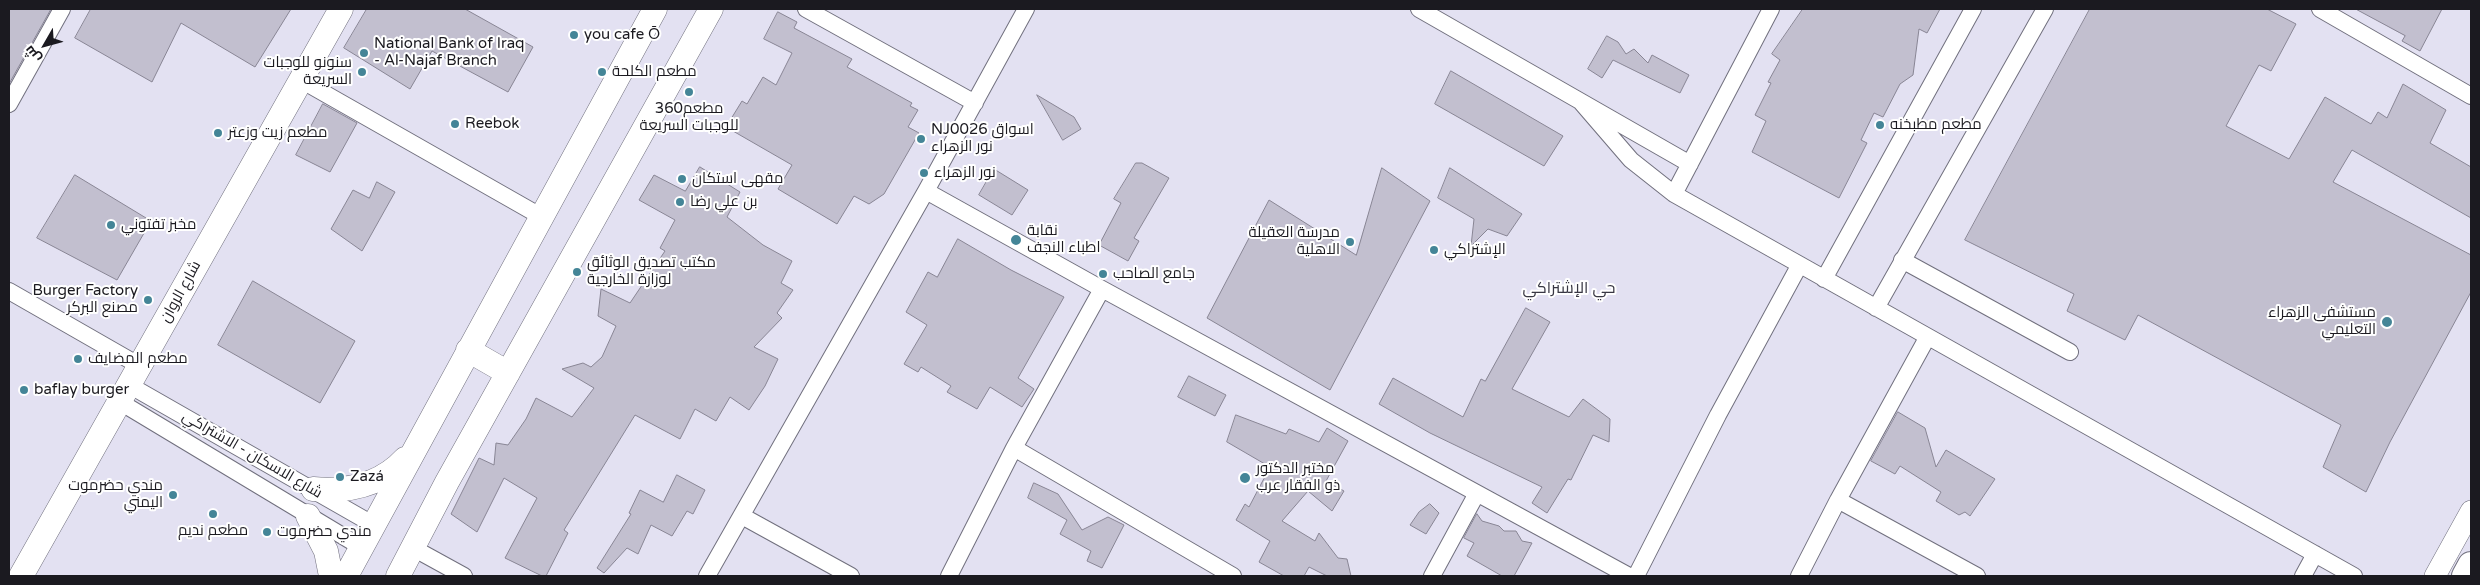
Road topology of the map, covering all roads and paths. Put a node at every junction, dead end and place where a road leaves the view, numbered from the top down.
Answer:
1 (62, 9) edge
2 (341, 9) edge
3 (656, 9) edge
4 (711, 9) edge
5 (806, 9) edge
6 (1026, 9) edge
7 (1419, 9) edge
8 (1770, 9) edge
9 (1973, 9) edge
10 (2045, 9) edge
11 (2320, 9) edge
12 (301, 80) junction
13 (2471, 96) edge
14 (1581, 102) junction
15 (975, 103) junction
16 (9, 104) edge
17 (1690, 164) junction
18 (926, 191) junction
19 (1674, 194) junction
20 (542, 217) junction
21 (1902, 260) junction
22 (1799, 266) junction
23 (1824, 279) junction
24 (1102, 289) junction
25 (9, 291) edge
26 (1876, 308) junction
27 (1927, 338) junction
28 (468, 350) junction
29 (2070, 352) dead end
30 (508, 373) junction
31 (130, 384) junction
32 (1014, 448) junction
33 (413, 451) junction
34 (312, 489) junction
35 (1476, 495) junction
36 (1838, 500) junction
37 (2471, 511) edge
38 (308, 516) junction
39 (742, 516) junction
40 (374, 525) junction
41 (361, 548) junction
42 (413, 548) junction
43 (2315, 554) junction
44 (2471, 565) edge
45 (404, 574) edge
46 (21, 576) edge
47 (331, 576) edge
48 (346, 576) edge
49 (464, 576) edge
50 (707, 576) edge
51 (851, 576) edge
52 (950, 576) edge
53 (1233, 576) edge
54 (1432, 576) edge
55 (1628, 576) edge
56 (1636, 576) edge
57 (1799, 576) edge
58 (1977, 576) edge
59 (2303, 576) edge
60 (2354, 576) edge
61 (2435, 576) edge
62 (2465, 576) edge

1 - 16 street
2 - 12 main road, شارع الروان
3 - 20 main road
4 - 30 main road
5 - 15 street
6 - 15 street
7 - 14 street
8 - 17 street
9 - 23 street
10 - 21 street
11 - 13 street
12 - 20 street
12 - 31 main road, شارع الروان
14 - 17 street
14 - 19 street
15 - 18 street
17 - 19 street
18 - 24 street
18 - 39 street
19 - 22 street
20 - 28 main road
21 - 26 street
21 - 29 street
22 - 23 street
22 - 56 street
23 - 26 street
24 - 32 street
24 - 35 street
25 - 31 street
26 - 27 street
27 - 36 street
27 - 43 street
28 - 30 main road
28 - 33 main road
30 - 42 main road
31 - 34 street, شارع الاسكان - الاشتراكي
31 - 38 street, شارع الاسكان - الاشتراكي
31 - 46 main road, شارع الروان
32 - 52 street
32 - 53 street
33 - 34 main road
33 - 40 main road
34 - 40 street, شارع الاسكان - الاشتراكي
35 - 54 street
35 - 55 street
36 - 57 street
36 - 58 street
37 - 61 street
38 - 41 street, شارع الاسكان - الاشتراكي
38 - 47 main road
39 - 50 street
39 - 51 street
40 - 41 main road
41 - 48 main road
42 - 45 main road
42 - 49 street
43 - 59 street
43 - 60 street
44 - 62 main road

